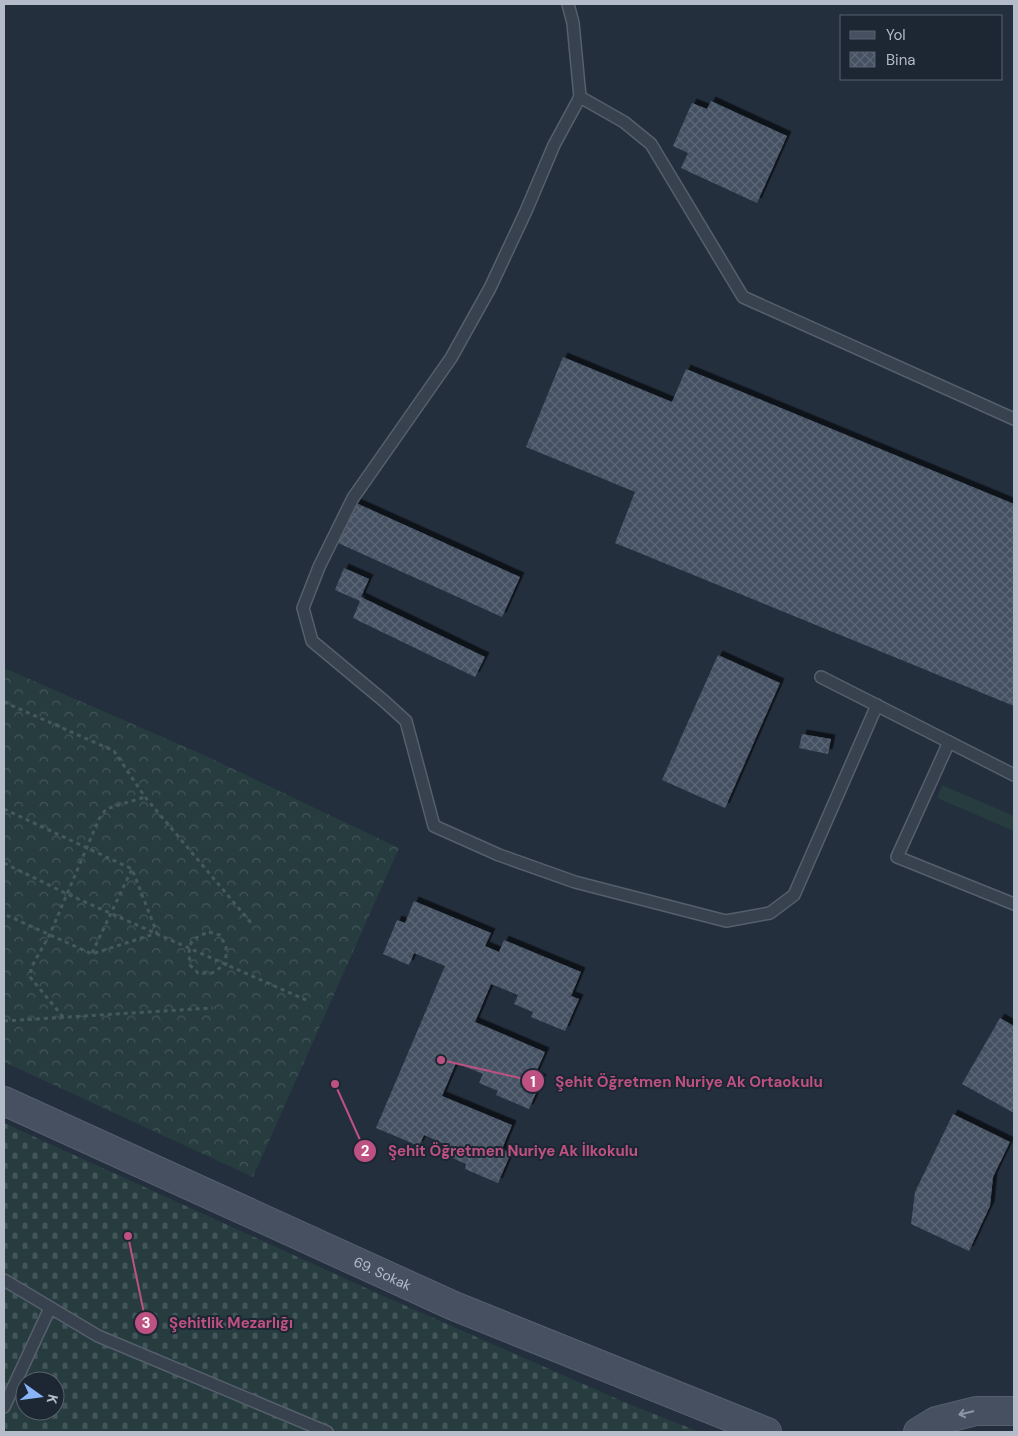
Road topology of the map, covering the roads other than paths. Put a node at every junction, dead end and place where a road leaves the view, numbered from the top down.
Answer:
1 (568, 4) edge
2 (580, 97) junction
3 (1014, 418) edge
4 (821, 677) dead end
5 (877, 705) junction
6 (949, 742) junction
7 (1014, 775) edge
8 (1014, 904) edge
9 (4, 1102) edge
10 (4, 1280) edge
11 (50, 1308) junction
12 (4, 1407) edge
13 (1014, 1411) edge
14 (326, 1432) edge
15 (767, 1432) edge
16 (918, 1432) edge

1 - 2 lane
2 - 3 lane
2 - 5 lane
4 - 5 lane
5 - 6 lane
6 - 7 lane
6 - 8 lane
9 - 15 street, 69. Sokak
10 - 11 lane
11 - 12 lane
11 - 14 lane
13 -> 16 street

